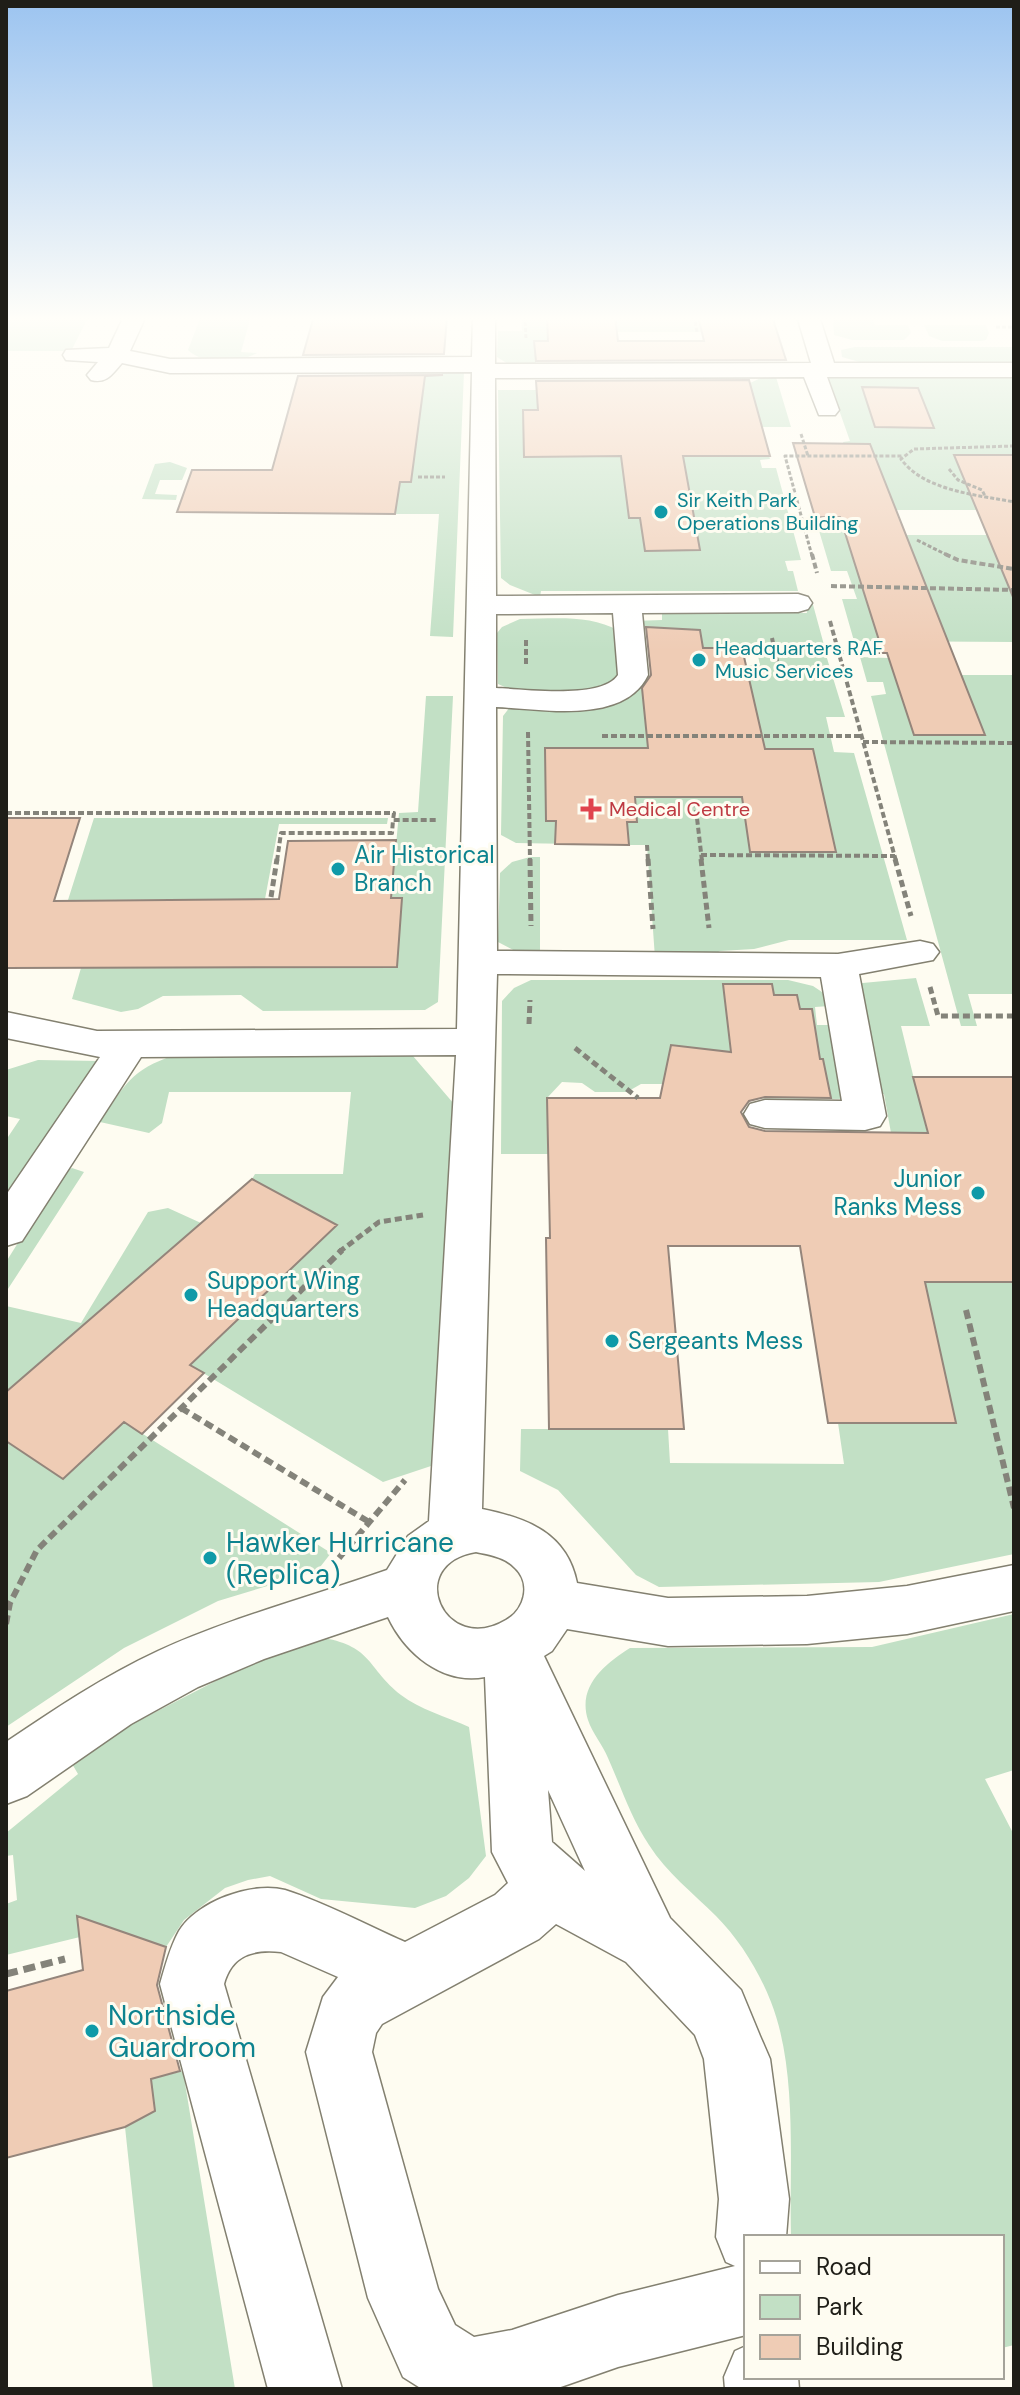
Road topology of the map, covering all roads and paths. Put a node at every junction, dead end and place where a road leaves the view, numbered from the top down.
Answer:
1 (483, 428) edge
2 (1014, 446) edge
3 (902, 456) junction
4 (949, 469) dead end
5 (985, 496) junction
6 (1014, 502) edge
7 (802, 520) junction
8 (839, 520) dead end
9 (917, 540) dead end
10 (1014, 569) edge
11 (1014, 590) edge
12 (798, 603) dead end
13 (627, 604) junction
14 (481, 605) junction
15 (828, 614) dead end
16 (838, 652) junction
17 (883, 652) dead end
18 (480, 697) junction
19 (591, 736) dead end
20 (861, 736) junction
21 (863, 742) junction
22 (1014, 743) edge
23 (695, 801) dead end
24 (6, 813) edge
25 (393, 820) junction
26 (439, 820) dead end
27 (701, 855) junction
28 (895, 856) junction
29 (271, 897) dead end
30 (920, 952) junction
31 (478, 962) junction
32 (713, 965) junction
33 (838, 966) junction
34 (1014, 1016) edge
35 (6, 1025) edge
36 (477, 1042) junction
37 (130, 1043) junction
38 (575, 1048) dead end
39 (638, 1098) dead end
40 (765, 1114) dead end
41 (432, 1214) dead end
42 (6, 1230) edge
43 (966, 1310) dead end
44 (181, 1408) junction
45 (406, 1479) dead end
46 (1014, 1508) edge
47 (369, 1522) junction
48 (455, 1534) junction
49 (332, 1565) dead end
50 (409, 1586) junction
51 (1014, 1588) edge
52 (551, 1603) junction
53 (6, 1624) edge
54 (512, 1647) junction
55 (6, 1776) edge
56 (552, 1886) junction
57 (648, 1940) junction
58 (65, 1959) dead end
59 (6, 1974) edge
60 (406, 1975) junction
61 (751, 2235) edge
62 (744, 2300) edge
63 (305, 2389) edge

1 - 14 street
2 - 3 path
3 - 5 path
3 - 7 path
4 - 5 path
5 - 6 path
7 - 8 path
7 - 11 path
9 - 10 path
12 - 13 street
13 - 14 street
13 - 18 street
14 - 18 street
15 - 16 path
16 - 17 path
16 - 20 path
18 - 31 street
19 - 20 path
20 - 21 path
21 - 22 path
21 - 28 path
23 - 27 path
24 - 25 path
25 - 26 path
25 - 29 path
27 - 28 path
27 - 32 path
28 - 30 path
30 - 33 street
30 - 34 path
31 - 32 street
31 - 36 street
32 - 33 street
33 - 40 street
35 - 37 street
36 - 37 street
36 - 48 street
37 - 42 street
38 - 39 path
41 - 44 path
43 - 46 path
44 - 47 path
44 - 53 path
45 - 47 path
47 - 49 path
48 - 50 street
48 - 52 street
50 - 54 street
50 - 55 street
51 - 52 street
52 - 54 street
54 - 56 street
54 - 57 street
56 - 57 street
56 - 60 street
57 - 61 street
58 - 59 path
60 - 62 street
60 - 63 street

